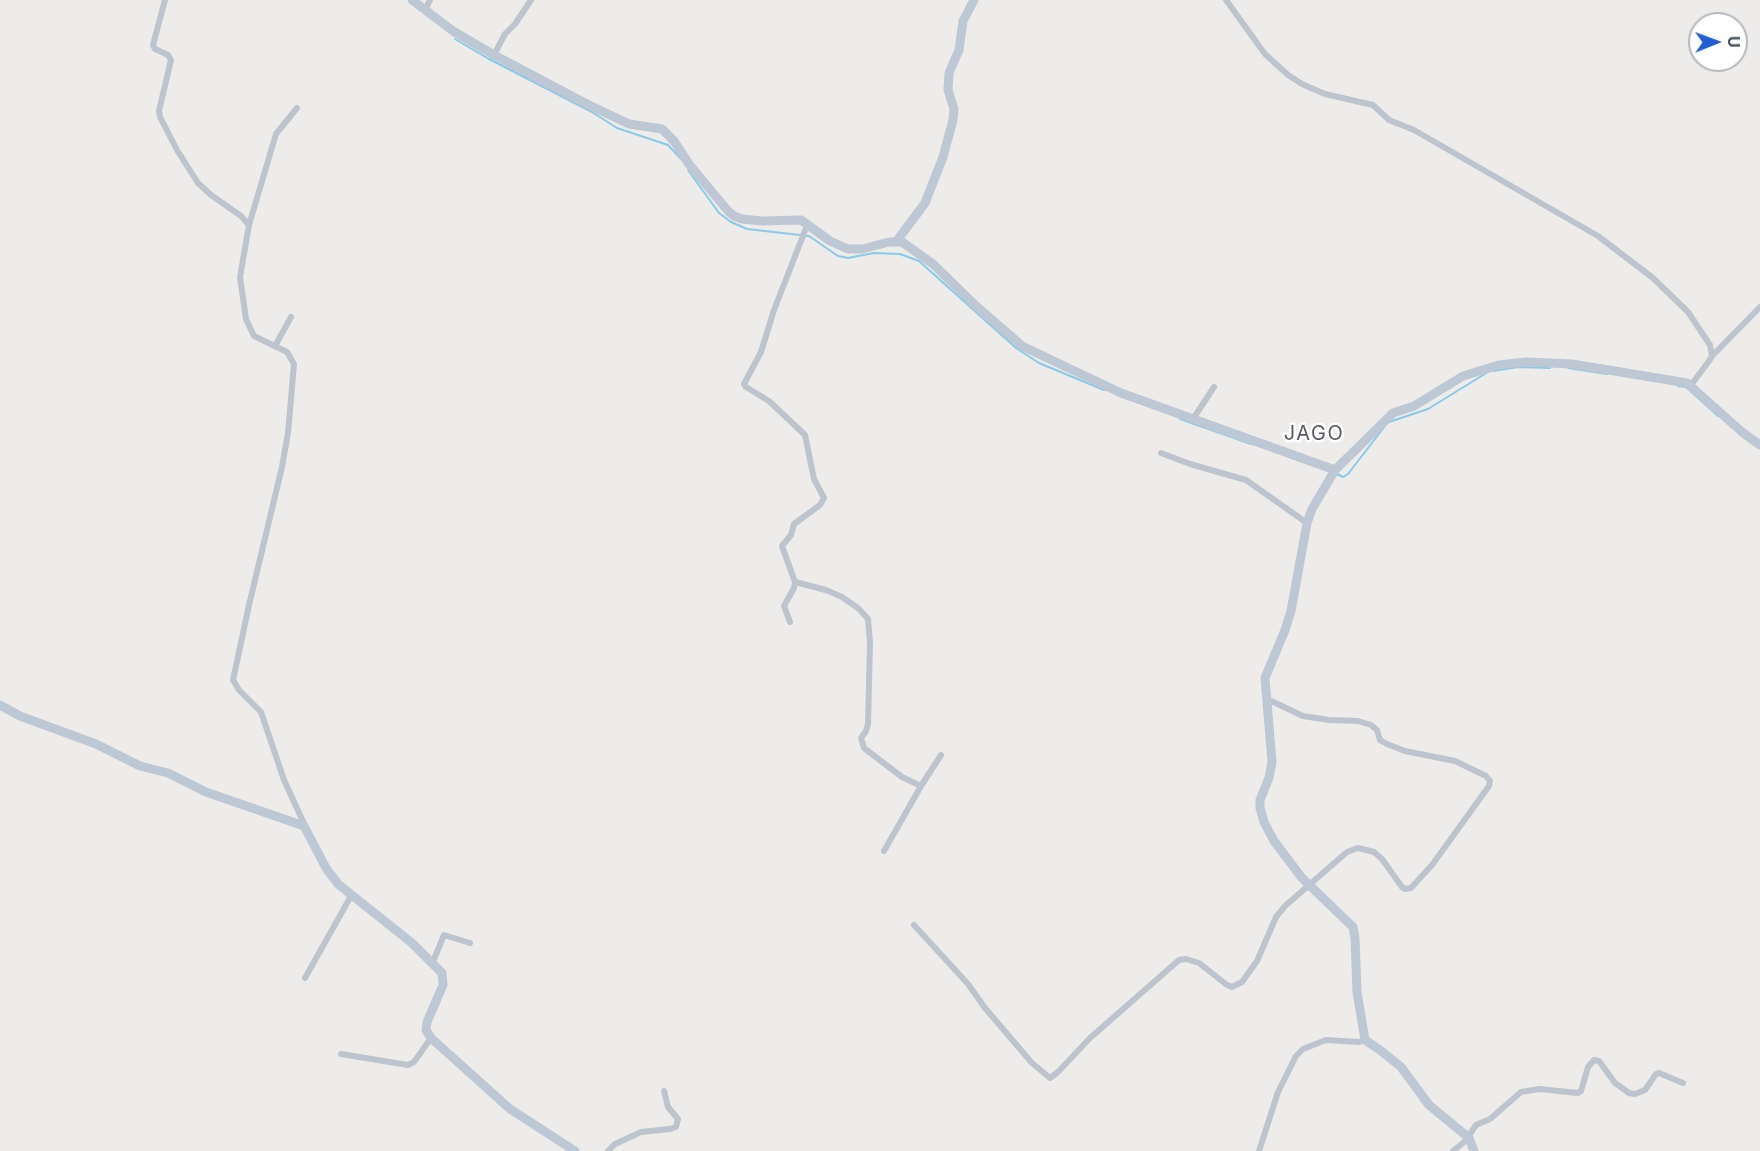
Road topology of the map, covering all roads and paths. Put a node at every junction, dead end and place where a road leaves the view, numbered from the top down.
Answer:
1 (165, 0) edge
2 (412, 0) edge
3 (430, 0) edge
4 (531, 0) edge
5 (974, 0) edge
6 (1226, 0) edge
7 (425, 9) junction
8 (494, 55) junction
9 (297, 108) dead end
10 (249, 225) junction
11 (807, 225) junction
12 (896, 242) junction
13 (1760, 307) edge
14 (291, 317) dead end
15 (275, 346) junction
16 (1712, 356) junction
17 (1690, 385) junction
18 (1214, 387) dead end
19 (1193, 419) junction
20 (1760, 445) edge
21 (1161, 453) dead end
22 (1333, 472) junction
23 (1307, 523) junction
24 (795, 582) junction
25 (790, 622) dead end
26 (1267, 699) junction
27 (0, 705) edge
28 (941, 755) dead end
29 (921, 786) junction
30 (306, 828) junction
31 (884, 851) dead end
32 (1310, 885) junction
33 (351, 896) junction
34 (914, 925) dead end
35 (470, 943) dead end
36 (432, 964) junction
37 (305, 978) dead end
38 (430, 1038) junction
39 (1365, 1040) junction
40 (340, 1054) dead end
41 (1683, 1083) dead end
42 (664, 1091) dead end
43 (1468, 1137) junction
44 (575, 1151) edge
45 (608, 1151) edge
46 (1259, 1151) edge
47 (1453, 1151) edge
48 (1474, 1151) edge

1 - 10 street
2 - 7 street
3 - 7 street
4 - 8 street
5 - 12 street
6 - 16 street
7 - 8 street
8 - 11 street
9 - 10 street
10 - 15 street
11 - 12 street
11 - 24 street
12 - 19 street
13 - 16 street
14 - 15 street
15 - 30 street
16 - 17 street
17 - 20 street
17 - 22 street
18 - 19 street
19 - 22 street
21 - 23 street
22 - 23 street
23 - 26 street
24 - 25 street
24 - 29 street
26 - 32 street
26 - 32 street
27 - 30 street
28 - 29 street
29 - 31 street
30 - 33 street
32 - 34 street
32 - 39 street
33 - 36 street
33 - 37 street
35 - 36 street
36 - 38 street
38 - 40 street
38 - 44 street
39 - 43 street
39 - 46 street
41 - 43 street
42 - 45 street
43 - 47 street
43 - 48 street

